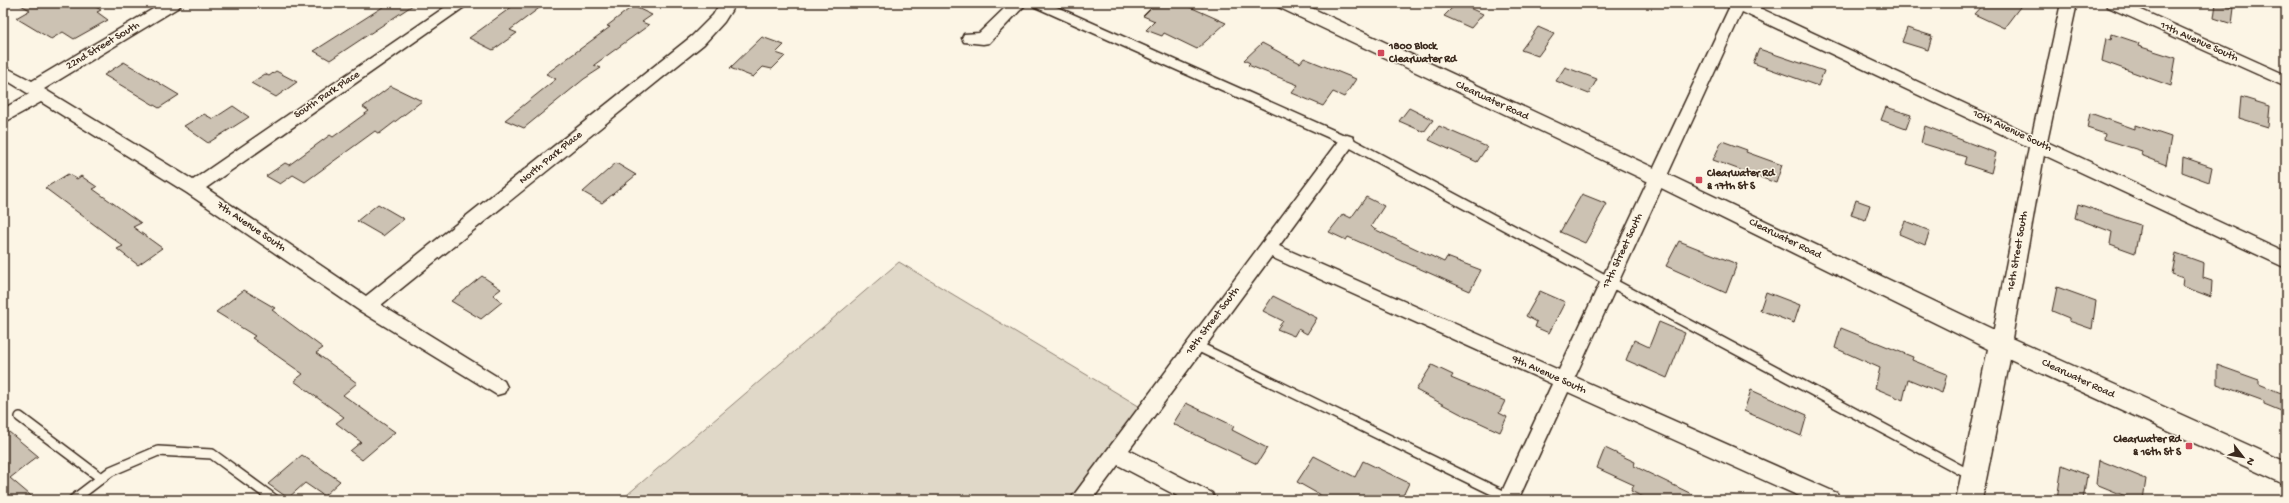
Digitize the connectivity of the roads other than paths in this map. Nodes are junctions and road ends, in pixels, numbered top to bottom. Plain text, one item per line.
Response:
1 (174, 3) edge
2 (462, 3) edge
3 (728, 3) edge
4 (1019, 3) edge
5 (1037, 3) edge
6 (1285, 3) edge
7 (1738, 3) edge
8 (2069, 3) edge
9 (2113, 3) edge
10 (970, 38) dead end
11 (3, 71) edge
12 (2286, 81) edge
13 (36, 92) junction
14 (3, 117) edge
15 (1347, 141) junction
16 (2038, 143) junction
17 (1658, 178) junction
18 (192, 188) junction
19 (1267, 248) junction
20 (2286, 261) edge
21 (1610, 281) junction
22 (367, 306) junction
23 (2002, 344) junction
24 (1195, 345) junction
25 (1563, 381) junction
26 (497, 387) dead end
27 (20, 417) dead end
28 (1115, 453) junction
29 (2286, 474) edge
30 (1974, 477) junction
31 (101, 478) junction
32 (1510, 499) edge
33 (73, 500) edge
34 (275, 500) edge
35 (1080, 500) edge
36 (1205, 500) edge
37 (1830, 500) edge
38 (1969, 500) edge

1 - 13 street, 22nd Street South
2 - 18 street, South Park Place
3 - 22 street, North Park Place
4 - 10 street
5 - 15 lane
6 - 17 street, Clearwater Road
7 - 16 street, 10th Avenue South
7 - 17 street, 17th Street South
8 - 16 street, 16th Street South
9 - 12 street, 11th Avenue South
11 - 13 street, 7th Avenue South
13 - 14 street, 22nd Street South
13 - 18 street, 7th Avenue South
15 - 19 street, 18th Street South
15 - 21 lane
16 - 20 street, 10th Avenue South
16 - 23 street, 16th Street South
17 - 21 street, 17th Street South
17 - 23 street, Clearwater Road
18 - 22 street, 7th Avenue South
19 - 24 street, 18th Street South
19 - 25 street, 9th Avenue South
21 - 25 street, 17th Street South
21 - 30 lane
22 - 26 street, 7th Avenue South
23 - 29 street, Clearwater Road
23 - 30 street, 16th Street South
24 - 28 street, 18th Street South
24 - 32 lane
25 - 32 street, 17th Street South
25 - 37 street, 9th Avenue South
27 - 31 lane
28 - 35 street, 18th Street South
28 - 36 street
30 - 38 street, 16th Street South
31 - 33 lane
31 - 34 lane

